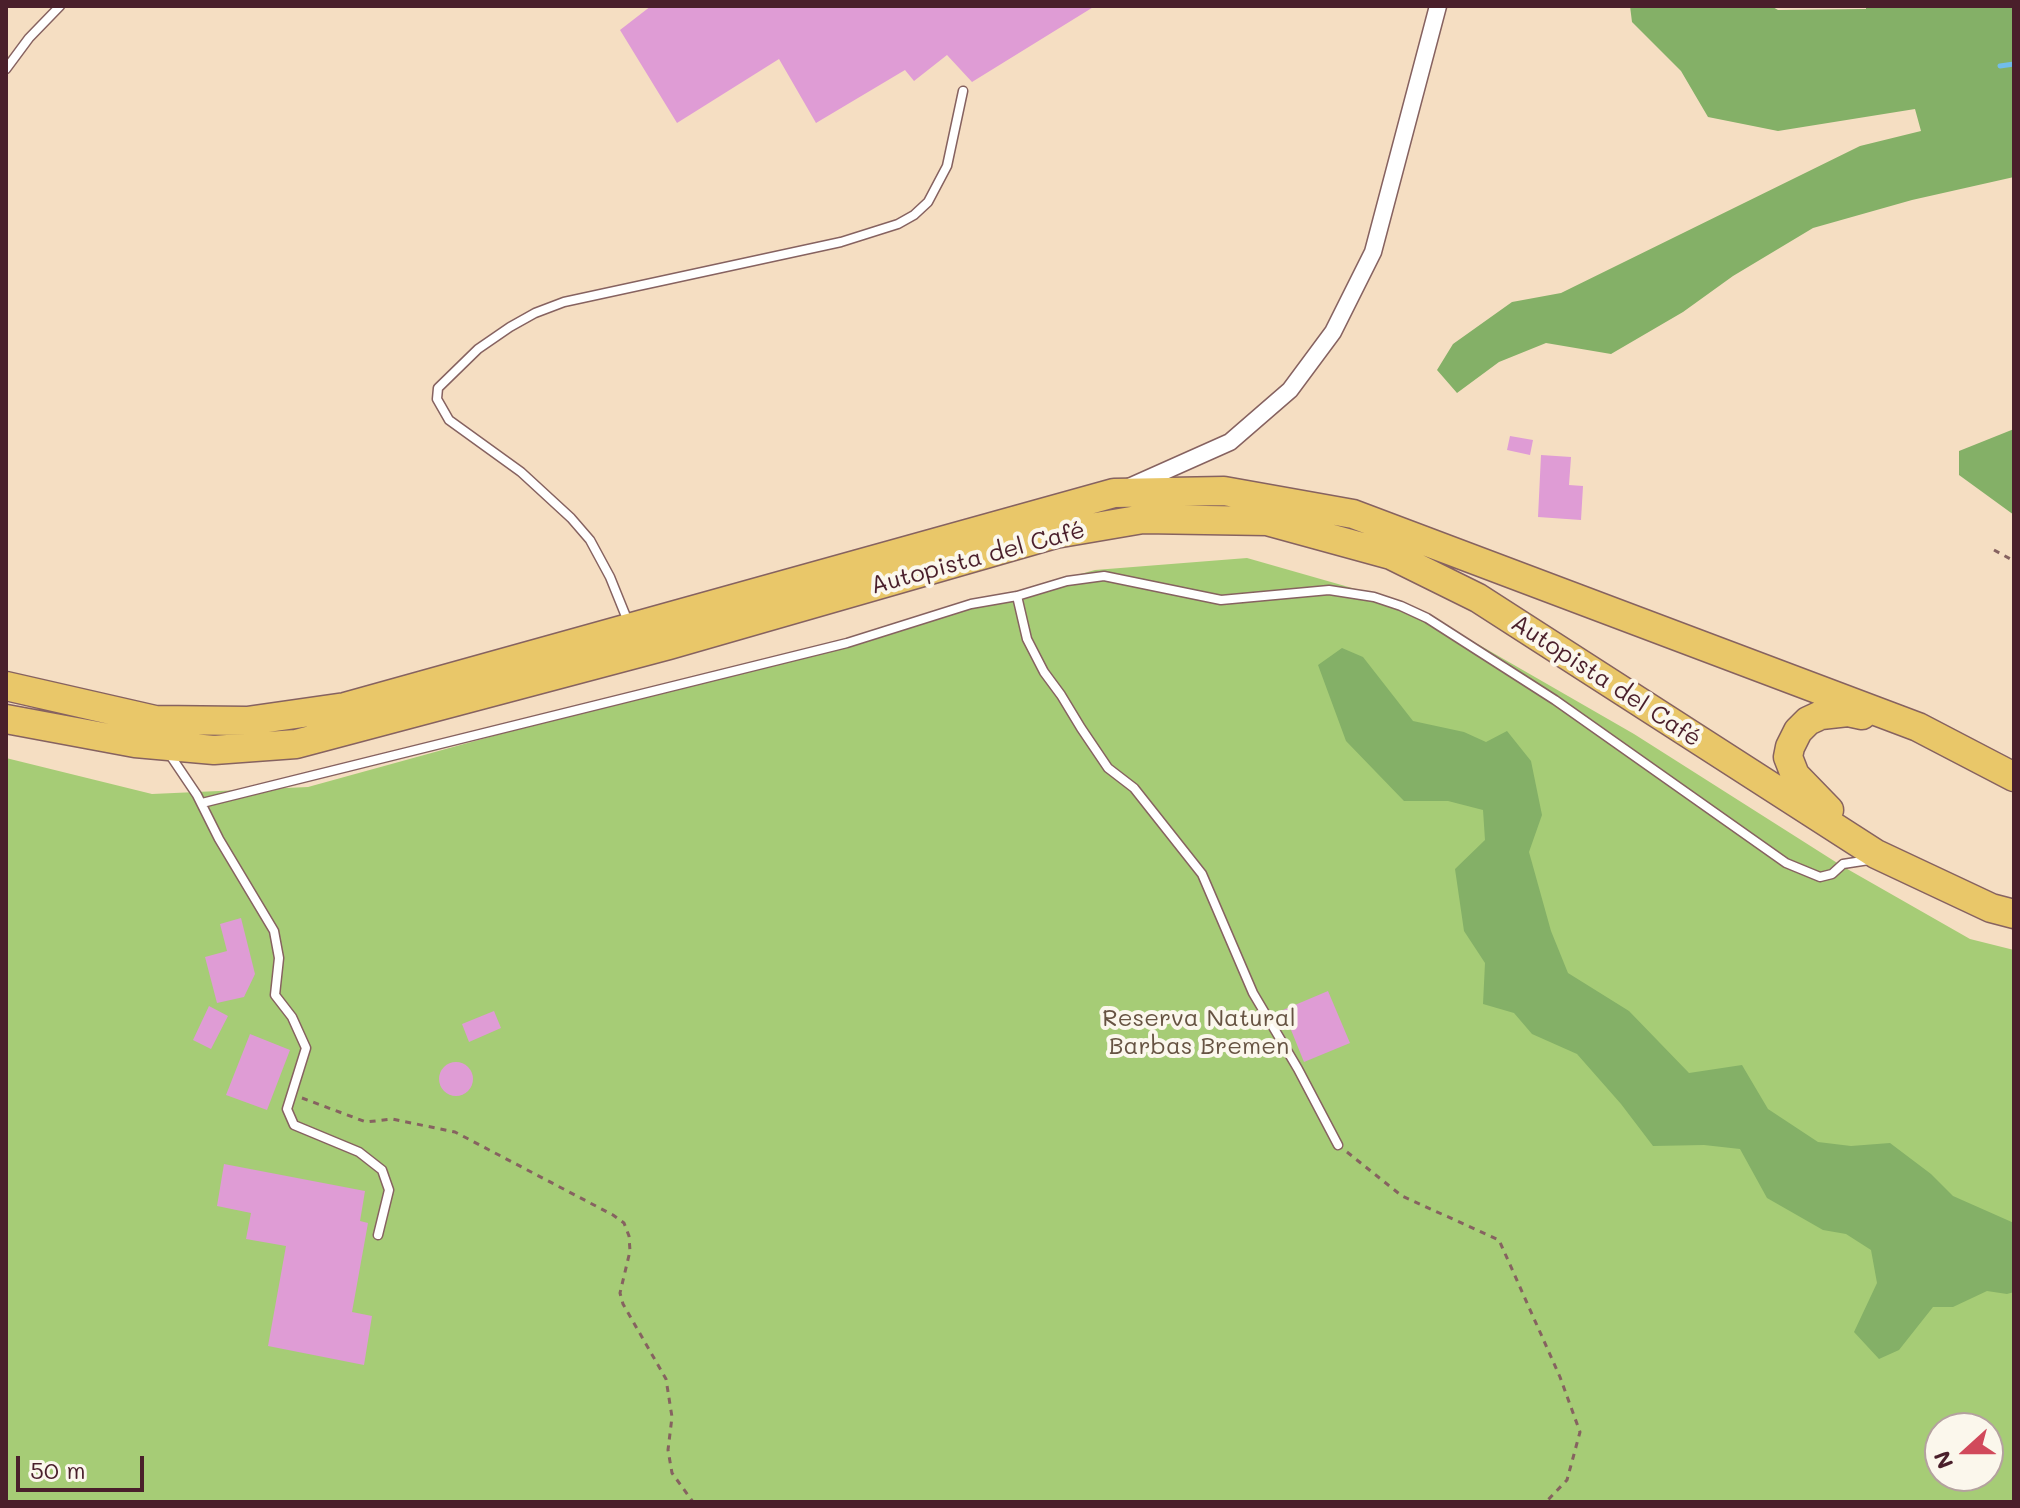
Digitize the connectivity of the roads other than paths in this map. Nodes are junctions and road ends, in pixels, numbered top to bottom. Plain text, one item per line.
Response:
1 (60, 6) edge
2 (1438, 6) edge
3 (6, 69) edge
4 (963, 91) dead end
5 (1114, 493) junction
6 (1017, 596) junction
7 (631, 628) junction
8 (6, 686) edge
9 (6, 719) edge
10 (1918, 727) junction
11 (163, 746) junction
12 (2014, 777) edge
13 (202, 803) junction
14 (1886, 859) junction
15 (2006, 911) edge
16 (1338, 1145) road end
17 (378, 1235) dead end

1 - 3 lane
2 - 5 street
4 - 7 lane
5 - 7 highway, Autopista del Café
5 - 10 highway, Autopista del Café
6 - 13 lane
6 - 14 lane
6 - 16 lane
7 - 8 highway, Autopista del Café
9 - 11 highway, Autopista del Café
10 - 12 highway, Autopista del Café
10 - 14 highway
11 - 13 lane
11 - 14 highway, Autopista del Café
13 - 17 lane
14 - 15 highway, Autopista del Café

